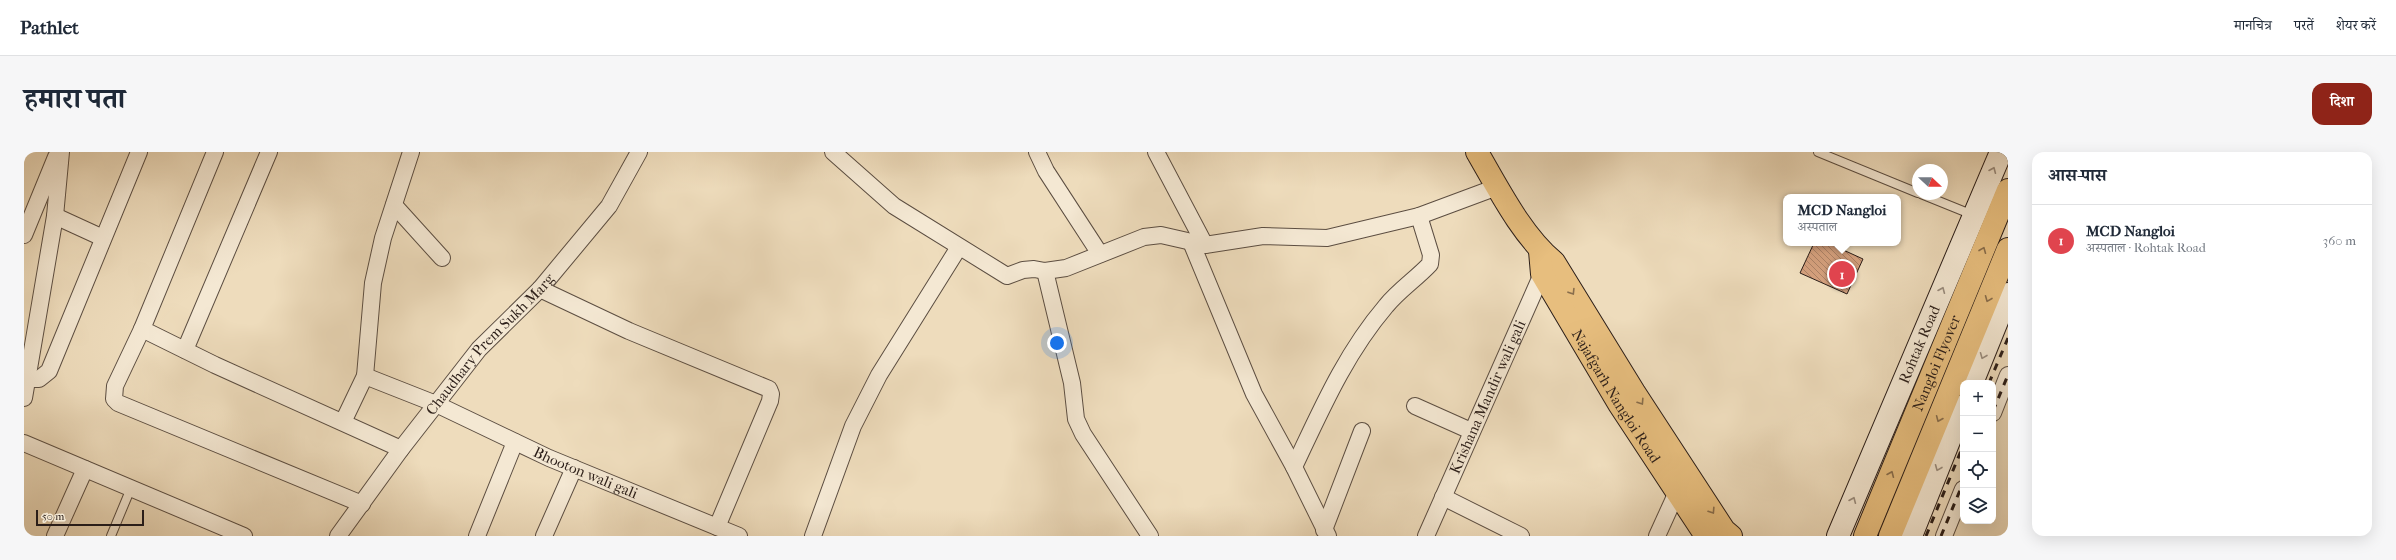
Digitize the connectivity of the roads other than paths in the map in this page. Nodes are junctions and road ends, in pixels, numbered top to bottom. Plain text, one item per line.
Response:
1 (58, 152) edge
2 (62, 152) edge
3 (139, 152) edge
4 (215, 152) edge
5 (269, 152) edge
6 (411, 152) edge
7 (639, 152) edge
8 (833, 152) edge
9 (1036, 152) edge
10 (1156, 152) edge
11 (1477, 152) edge
12 (1818, 152) edge
13 (2001, 152) edge
14 (1497, 187) junction
15 (2008, 190) edge
16 (1912, 191) edge
17 (1937, 200) edge
18 (394, 205) junction
19 (1974, 215) junction
20 (55, 216) junction
21 (1419, 216) junction
22 (24, 235) edge
23 (103, 238) junction
24 (1198, 243) junction
25 (959, 247) junction
26 (2008, 250) edge
27 (1100, 254) junction
28 (442, 258) dead end
29 (1545, 262) junction
30 (1045, 271) junction
31 (540, 289) junction
32 (2008, 294) edge
33 (142, 329) junction
34 (185, 350) junction
35 (2008, 375) edge
36 (365, 376) junction
37 (27, 379) junction
38 (1973, 380) edge
39 (24, 398) edge
40 (436, 404) junction
41 (1996, 405) edge
42 (1415, 406) dead end
43 (1960, 414) edge
44 (343, 422) junction
45 (1362, 431) dead end
46 (1471, 431) junction
47 (515, 442) junction
48 (24, 443) edge
49 (401, 449) junction
50 (1294, 467) junction
51 (574, 468) junction
52 (85, 469) junction
53 (131, 488) junction
54 (1677, 492) junction
55 (1960, 496) edge
56 (1442, 497) junction
57 (362, 504) junction
58 (717, 527) junction
59 (1505, 532) edge
60 (1326, 533) edge
61 (55, 536) edge
62 (111, 536) edge
63 (244, 536) edge
64 (338, 536) edge
65 (477, 536) edge
66 (544, 536) edge
67 (739, 536) edge
68 (813, 536) edge
69 (1150, 536) edge
70 (1426, 536) edge
71 (1521, 536) edge
72 (1657, 536) edge
73 (1706, 536) edge
74 (1731, 536) edge
75 (1838, 536) edge
76 (1865, 536) edge
77 (1890, 536) edge
78 (1911, 536) edge
79 (1944, 536) edge

1 - 22 street
2 - 20 street
3 - 23 street
4 - 33 street
5 - 34 street
6 - 18 street
7 - 31 street, Chaudhary Prem Sukh Marg
8 - 25 street
9 - 27 street
10 - 24 street
11 - 14 main road
12 - 16 lane
19 -> 13 street, Rohtak Road
14 - 21 street
14 - 29 main road
76 -> 15 main road, Nangloi Flyover
17 - 19 lane
18 - 28 street
18 - 36 street
75 -> 19 street, Rohtak Road
20 - 23 street
20 - 37 street
21 - 24 street
21 - 50 street
23 - 37 street
24 - 27 street
24 - 50 street
25 - 30 street
25 - 68 street
26 -> 77 main road, Nangloi Flyover
27 - 30 street
29 - 46 street, Krishana Mandir wali gali
29 - 54 main road, Najafgarh Nangloi Road
29 -> 74 main road
30 - 69 street
31 - 40 street, Chaudhary Prem Sukh Marg
31 - 58 street
32 -> 38 street
33 - 34 street
33 - 57 street
34 - 44 street
35 - 41 street
36 - 40 street, Bhooton wali gali
36 - 44 street
37 - 39 street
40 - 47 street, Bhooton wali gali
40 - 49 street, Chaudhary Prem Sukh Marg
42 - 46 street
43 -> 78 street
44 - 49 street
45 - 60 street
46 - 56 street, Krishana Mandir wali gali
47 - 51 street, Bhooton wali gali
47 - 65 street
48 - 52 street
49 - 57 street, Chaudhary Prem Sukh Marg
50 - 60 street
51 - 58 street, Bhooton wali gali
51 - 66 street
52 - 53 street
52 - 61 street
53 - 62 lane
53 - 63 street
54 - 72 street
54 - 73 main road, Najafgarh Nangloi Road
55 - 79 street
56 - 59 street
56 - 70 street, Krishana Mandir wali gali
57 - 64 street, Chaudhary Prem Sukh Marg
58 - 67 street, Bhooton wali gali
59 - 71 street

